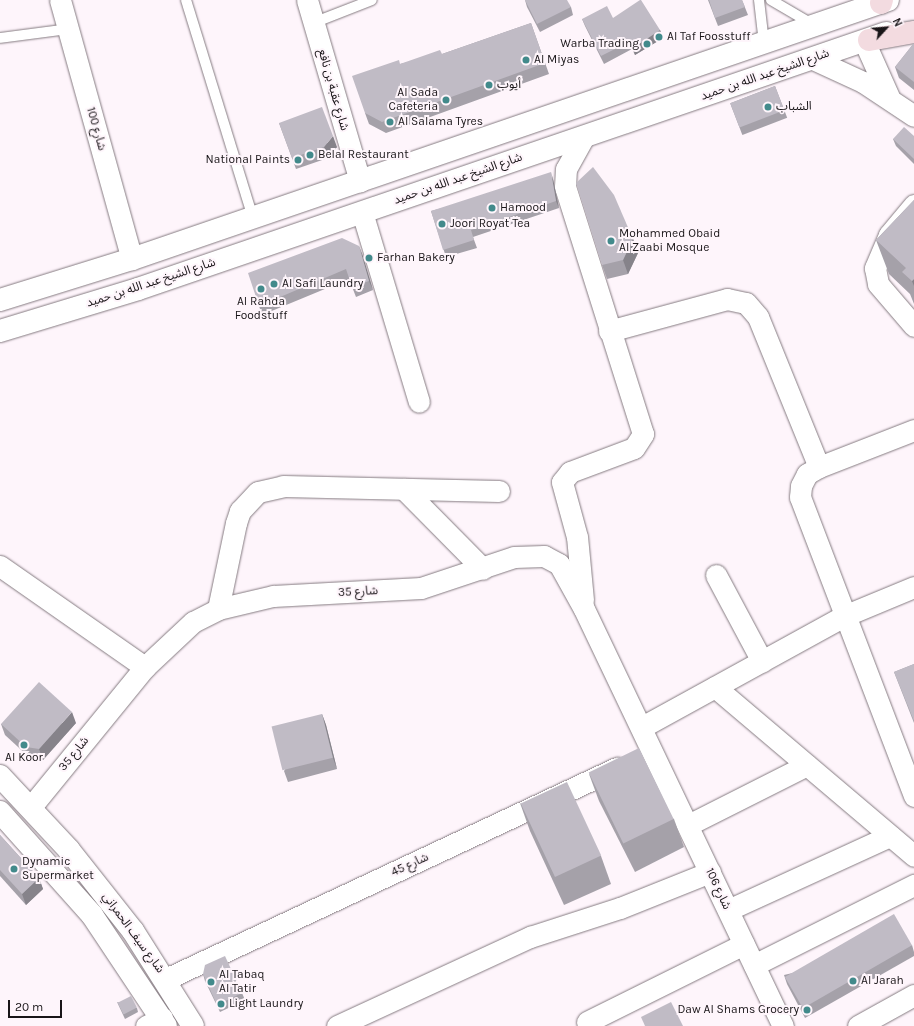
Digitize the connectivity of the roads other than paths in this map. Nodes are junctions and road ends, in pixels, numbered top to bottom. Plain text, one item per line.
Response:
1 (60, 0) edge
2 (186, 0) edge
3 (307, 0) edge
4 (372, 0) edge
5 (759, 0) edge
6 (771, 0) edge
7 (884, 1) edge
8 (314, 22) junction
9 (914, 22) edge
10 (816, 25) junction
11 (68, 29) junction
12 (914, 32) edge
13 (0, 38) edge
14 (866, 41) junction
15 (764, 43) junction
16 (813, 59) junction
17 (889, 97) junction
18 (914, 116) edge
19 (584, 136) junction
20 (360, 181) junction
21 (914, 205) edge
22 (362, 212) junction
23 (252, 218) junction
24 (132, 259) junction
25 (0, 300) edge
26 (914, 326) edge
27 (0, 331) edge
28 (609, 331) junction
29 (419, 402) dead end
30 (914, 430) edge
31 (819, 467) junction
32 (404, 489) junction
33 (499, 491) dead end
34 (0, 566) edge
35 (483, 569) junction
36 (716, 575) dead end
37 (914, 587) edge
38 (218, 608) junction
39 (584, 608) junction
40 (844, 616) junction
41 (762, 661) junction
42 (145, 667) junction
43 (715, 687) junction
44 (642, 727) junction
45 (653, 751) junction
46 (807, 765) junction
47 (0, 776) edge
48 (914, 796) edge
49 (30, 808) junction
50 (0, 812) edge
51 (688, 825) junction
52 (890, 836) junction
53 (914, 856) edge
54 (710, 872) junction
55 (914, 885) edge
56 (728, 910) junction
57 (744, 944) junction
58 (754, 965) junction
59 (166, 979) junction
60 (914, 995) edge
61 (587, 1022) dead end
62 (158, 1023) edge
63 (193, 1026) edge
64 (337, 1026) edge
65 (783, 1026) edge
66 (858, 1026) edge

1 - 11 street, شارع 100
2 - 23 lane
3 - 8 street, شارع عقبة بن نافع
4 - 8 lane
5 - 15 lane
6 - 10 lane
7 - 10 street
8 - 20 street, شارع عقبة بن نافع
9 - 14 street, شارع الشيخ عبد الله بن حميد
10 - 15 street
11 - 13 lane
11 - 24 street, شارع 100
12 - 14 main road
14 - 16 street, شارع الشيخ عبد الله بن حميد
14 - 17 street
15 - 20 street
16 - 17 street
16 - 19 street, شارع الشيخ عبد الله بن حميد
17 - 18 street
19 - 22 street, شارع الشيخ عبد الله بن حميد
19 - 28 street
20 - 23 street
21 - 26 street
22 - 27 street, شارع الشيخ عبد الله بن حميد
22 - 29 street
23 - 24 street
24 - 25 street
28 - 31 street
28 - 39 street
30 - 31 street
31 - 40 street
32 - 33 street
32 - 35 street
32 - 38 street
34 - 42 street
35 - 38 street, شارع 35
35 - 39 street, شارع 35
36 - 41 street
37 - 40 street
38 - 42 street, شارع 35
39 - 44 street, شارع 35
40 - 41 street
40 - 48 street
41 - 43 street
42 - 49 street, شارع 35
43 - 44 street
43 - 46 street
44 - 45 street, شارع 35
45 - 51 street, شارع 106
45 - 59 street, شارع 45
46 - 51 street
46 - 52 street
47 - 49 street, شارع سيف الحمراني
49 - 59 street, شارع سيف الحمراني
50 - 62 street, شارع سيف الحمراني
51 - 54 street, شارع 106
52 - 53 street
52 - 56 street
54 - 56 street, شارع 106
54 - 64 street
55 - 58 street
56 - 57 street, شارع 106
57 - 58 street, شارع 106
57 - 61 street
58 - 65 street, شارع 106
59 - 63 street, شارع سيف الحمراني
60 - 66 street

